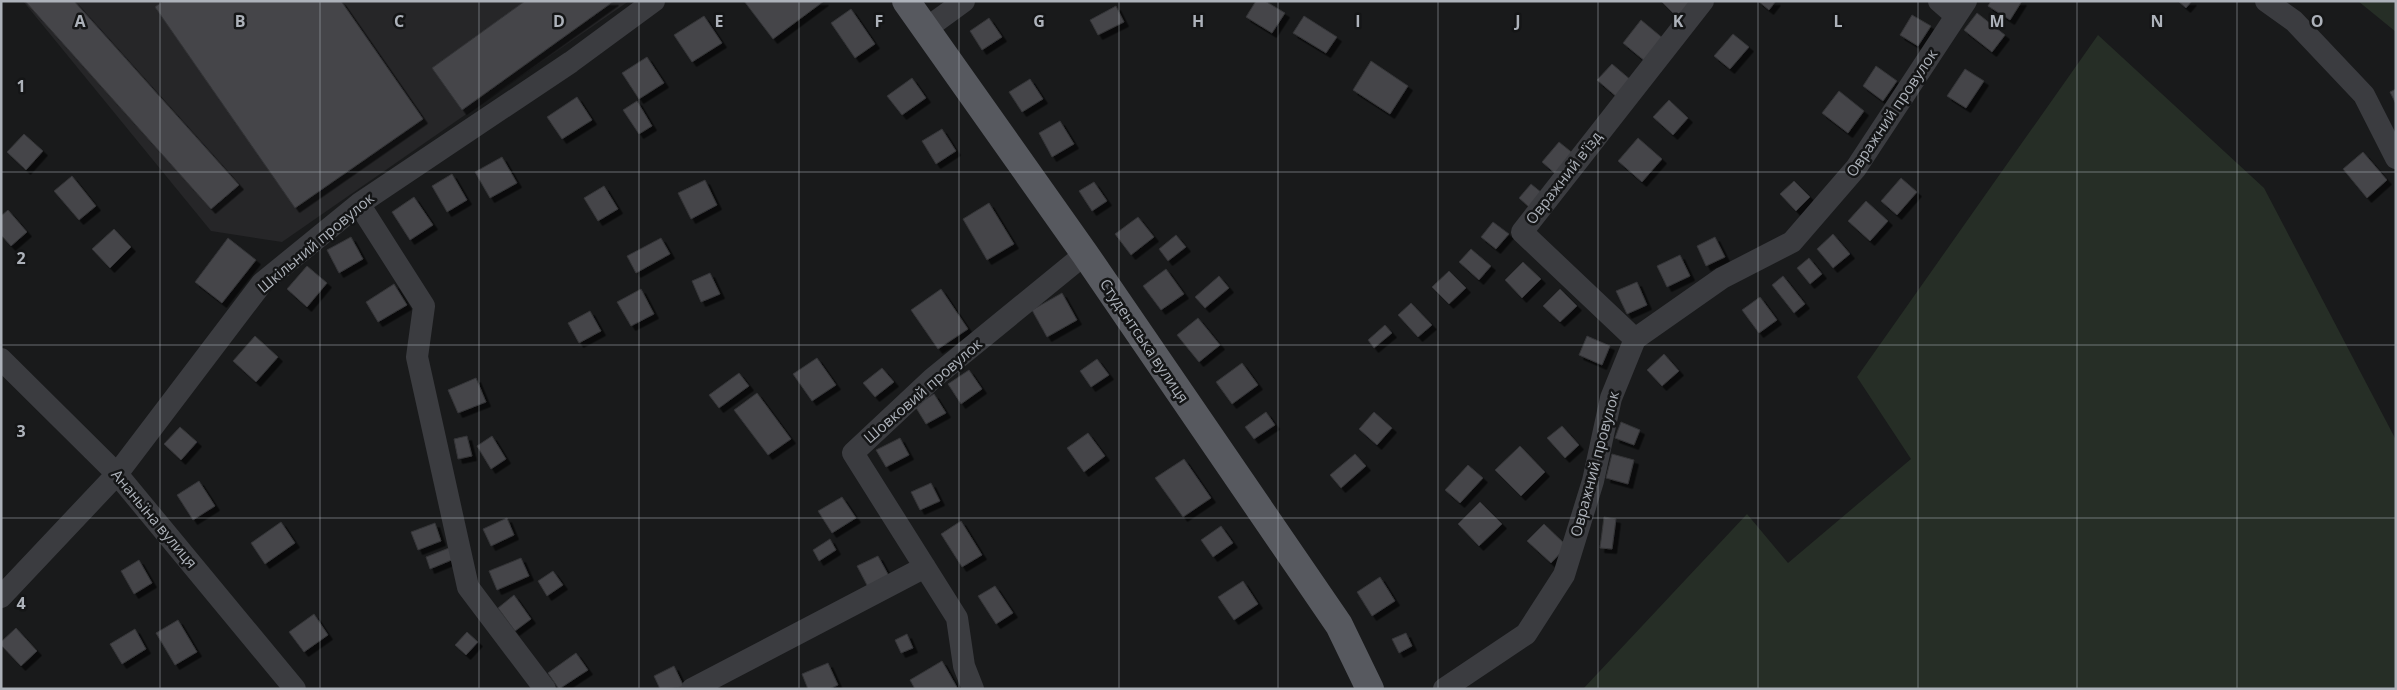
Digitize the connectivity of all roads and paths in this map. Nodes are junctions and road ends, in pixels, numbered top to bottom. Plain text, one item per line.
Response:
1 (654, 1) edge
2 (906, 1) edge
3 (964, 1) edge
4 (1703, 1) edge
5 (1939, 1) edge
6 (2266, 1) edge
7 (1961, 9) edge
8 (927, 28) junction
9 (2396, 158) edge
10 (359, 204) junction
11 (1085, 254) junction
12 (1635, 339) junction
13 (1, 359) edge
14 (116, 474) junction
15 (925, 567) junction
16 (1, 597) edge
17 (295, 689) edge
18 (545, 689) edge
19 (692, 689) edge
20 (973, 689) edge
21 (1370, 689) edge
22 (1444, 689) edge

1 - 10 street, Шкільний провулок
2 - 8 main road, Студентська вулиця
3 - 8 street
4 - 12 street, Овражний в'їзд
5 - 7 street
6 - 9 street
7 - 12 street, Овражний провулок
8 - 11 main road, Студентська вулиця
10 - 14 street, Шкільний провулок
10 - 18 street
11 - 15 street, Шовковий провулок
11 - 21 main road, Студентська вулиця
12 - 22 street, Овражний провулок
13 - 14 street, Ананьїна вулиця
14 - 16 street, Шкільний провулок
14 - 17 street, Ананьїна вулиця
15 - 19 street
15 - 20 street, Шовковий провулок

